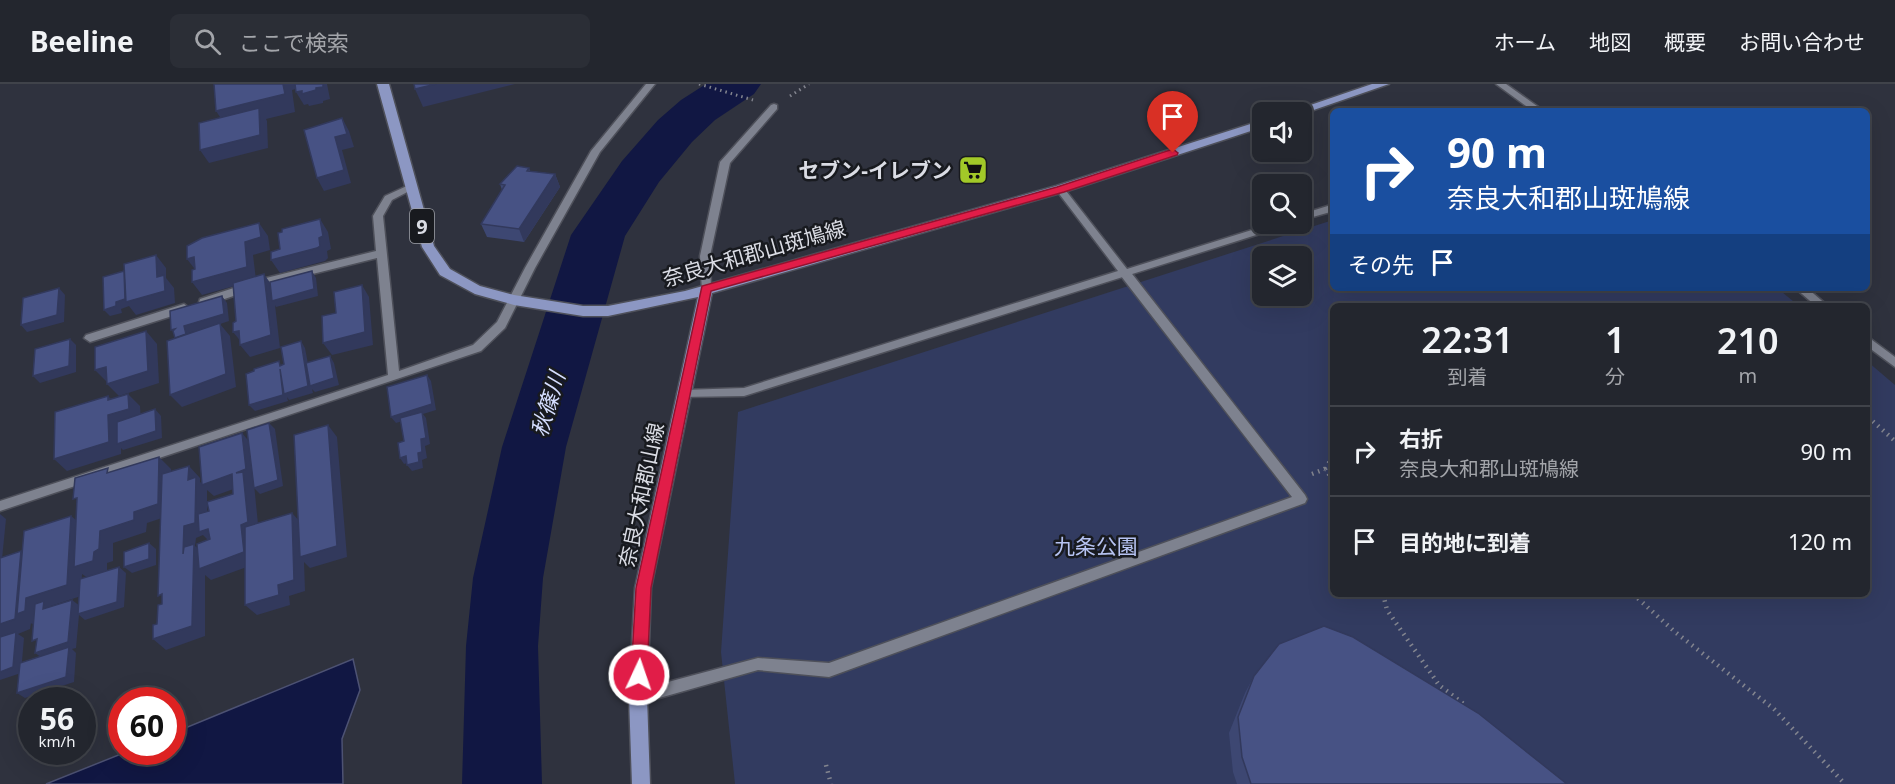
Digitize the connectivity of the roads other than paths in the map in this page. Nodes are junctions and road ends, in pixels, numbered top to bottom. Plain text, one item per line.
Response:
1 (383, 84) edge
2 (651, 84) edge
3 (1383, 84) edge
4 (1500, 84) edge
5 (774, 106) road end
6 (1312, 107) edge
7 (1535, 108) edge
8 (1252, 127) edge
9 (412, 187) junction
10 (1060, 189) junction
11 (1330, 208) edge
12 (1312, 214) edge
13 (1252, 233) edge
14 (382, 253) junction
15 (1125, 273) junction
16 (706, 289) junction
17 (1804, 291) edge
18 (514, 300) junction
19 (1819, 303) edge
20 (90, 338) dead end
21 (1870, 343) edge
22 (1895, 363) edge
23 (394, 378) junction
24 (683, 394) junction
25 (0, 506) edge
26 (638, 697) junction
27 (641, 784) edge

1 - 9 main road, 奈良大和郡山斑鳩線 / 9
2 - 18 street
3 - 6 main road
4 - 7 street
5 - 16 street
8 - 10 main road, 奈良大和郡山斑鳩線 / 9
9 - 14 street
9 - 18 main road, 奈良大和郡山斑鳩線 / 9
10 - 15 street
10 - 16 main road, 奈良大和郡山斑鳩線 / 9
11 - 12 street
13 - 15 street
14 - 20 street
14 - 23 street
15 - 24 street
15 - 26 street
16 - 18 main road, 奈良大和郡山斑鳩線 / 9
16 - 24 main road, 奈良大和郡山線
17 - 19 street
18 - 23 street
21 - 22 street
23 - 25 street
24 - 26 main road, 奈良大和郡山線
26 - 27 main road, 奈良大和郡山線

